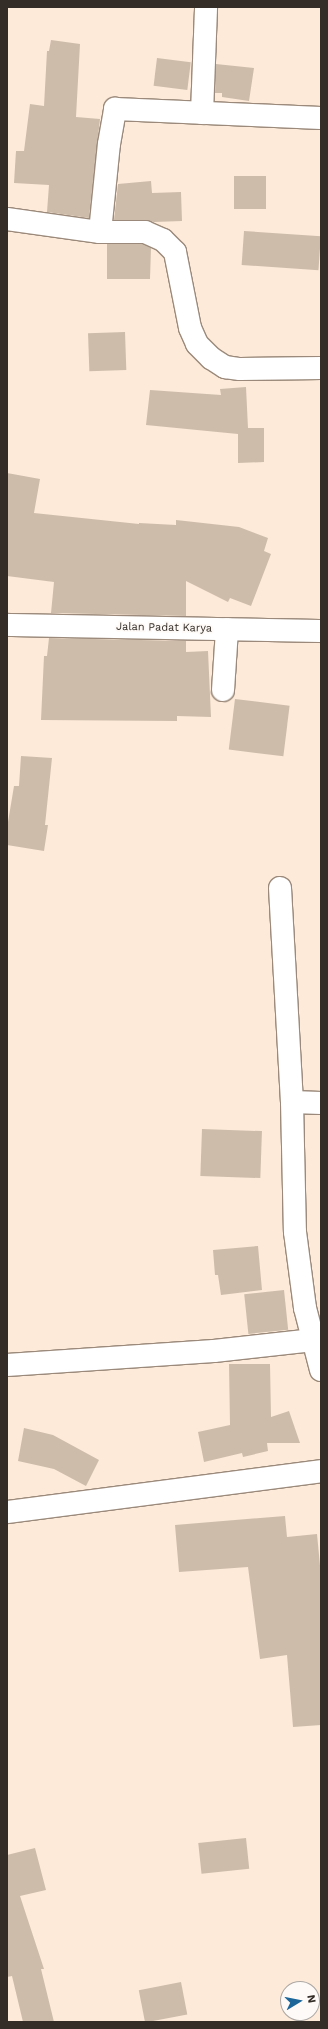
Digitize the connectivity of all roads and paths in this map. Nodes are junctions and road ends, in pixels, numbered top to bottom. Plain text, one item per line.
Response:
1 (206, 7) edge
2 (202, 113) junction
3 (321, 118) edge
4 (7, 219) edge
5 (100, 232) junction
6 (321, 367) edge
7 (7, 626) edge
8 (227, 629) junction
9 (321, 631) edge
10 (223, 690) dead end
11 (280, 888) dead end
12 (292, 1102) junction
13 (321, 1102) edge
14 (313, 1340) junction
15 (7, 1365) edge
16 (321, 1370) edge
17 (321, 1471) edge
18 (7, 1512) edge

1 - 2 street
2 - 3 street
2 - 5 street
4 - 5 street
5 - 6 street
7 - 8 street, Jalan Padat Karya
8 - 9 street, Jalan Padat Karya
8 - 10 street
11 - 12 street
12 - 13 street
12 - 14 street
14 - 15 street
14 - 16 street
17 - 18 street

